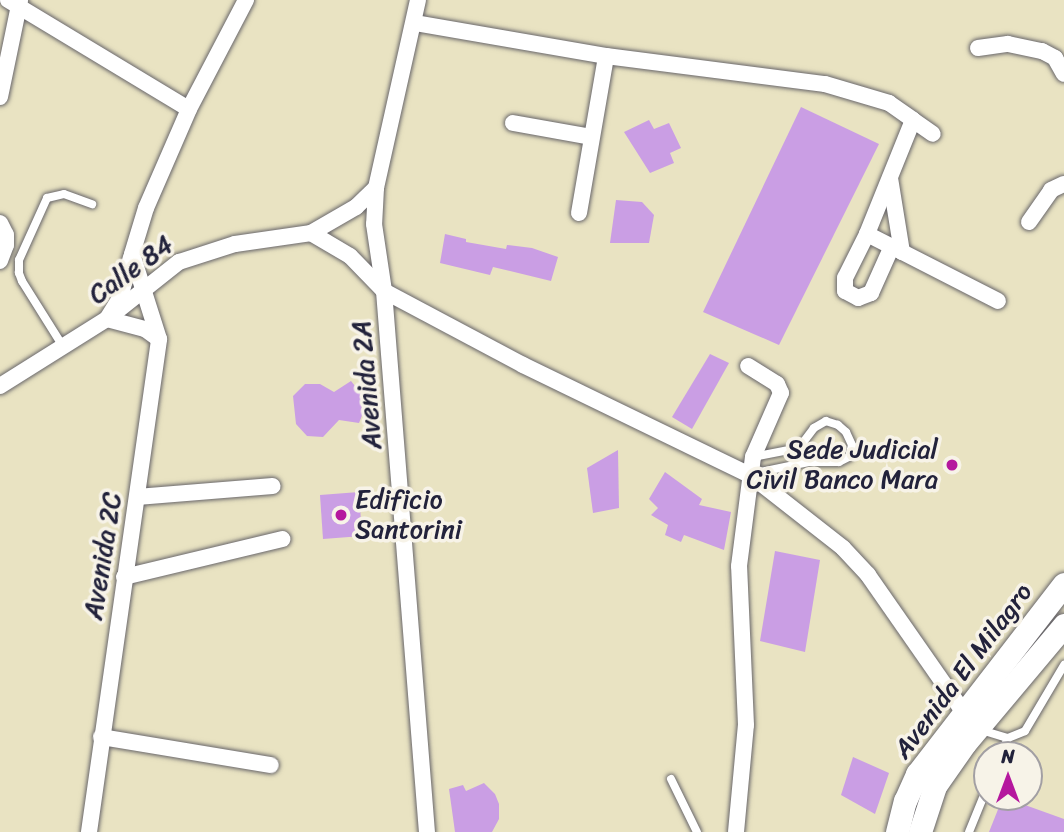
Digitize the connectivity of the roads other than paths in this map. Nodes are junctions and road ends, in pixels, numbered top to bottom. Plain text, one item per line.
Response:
1 (246, 0) edge
2 (418, 0) edge
3 (15, 3) edge
4 (415, 23) junction
5 (978, 48) dead end
6 (606, 56) junction
7 (1064, 74) edge
8 (0, 97) edge
9 (189, 109) junction
10 (913, 120) junction
11 (513, 123) dead end
12 (933, 134) dead end
13 (591, 137) junction
14 (890, 178) junction
15 (1064, 184) edge
16 (376, 188) junction
17 (92, 204) dead end
18 (579, 213) dead end
19 (0, 222) edge
20 (1028, 222) dead end
21 (311, 233) junction
22 (867, 234) junction
23 (897, 249) junction
24 (132, 254) junction
25 (0, 261) edge
26 (143, 289) junction
27 (384, 291) junction
28 (998, 301) dead end
29 (107, 319) junction
30 (159, 339) junction
31 (64, 348) junction
32 (748, 366) dead end
33 (0, 386) edge
34 (803, 446) junction
35 (753, 457) junction
36 (814, 461) junction
37 (750, 475) junction
38 (273, 486) dead end
39 (137, 497) junction
40 (282, 539) dead end
41 (124, 577) junction
42 (1064, 584) edge
43 (1064, 625) edge
44 (1064, 665) edge
45 (970, 721) junction
46 (101, 737) junction
47 (1008, 738) junction
48 (1007, 741) edge
49 (271, 765) dead end
50 (671, 779) dead end
51 (978, 811) edge
52 (89, 832) edge
53 (427, 832) edge
54 (697, 832) edge
55 (736, 832) edge
56 (897, 832) edge
57 (920, 832) edge
58 (969, 832) edge

1 - 9 street
2 - 4 street, Avenida 2A
3 - 8 street
3 - 9 street
4 - 6 street
4 - 16 street, Avenida 2A
5 - 7 street
6 - 10 street
6 - 13 street
9 - 24 street
10 - 12 street
10 - 14 street
11 - 13 street
13 - 18 street
14 - 22 street
14 - 23 street
15 - 20 street
16 - 21 street, Calle 84
16 - 27 street, Avenida 2A
17 - 31 lane
19 - 25 street
21 - 26 street, Calle 84
21 - 27 street
22 - 23 street
22 - 23 street
23 - 28 street
24 - 26 street, Avenida 2C
24 - 29 street
26 - 29 street, Calle 84
26 - 30 street, Avenida 2C
27 - 37 street
27 - 53 street, Avenida 2A
29 - 30 street
29 - 31 street, Calle 84
30 - 39 street, Avenida 2C
31 - 33 street, Calle 84
32 - 35 street
34 - 35 lane
34 - 36 lane
34 - 36 lane
35 - 37 street
36 - 37 lane
37 - 45 street
37 - 55 street
38 - 39 street
39 - 41 street, Avenida 2C
40 - 41 street
41 - 46 street, Avenida 2C
42 - 45 main road, Avenida El Milagro
43 - 45 main road, Avenida El Milagro
44 - 47 lane
45 - 47 lane
45 - 56 main road, Avenida El Milagro
45 - 57 main road, Avenida El Milagro
46 - 49 street
46 - 52 street, Avenida 2C
47 - 48 lane
50 - 54 lane
51 - 58 lane

